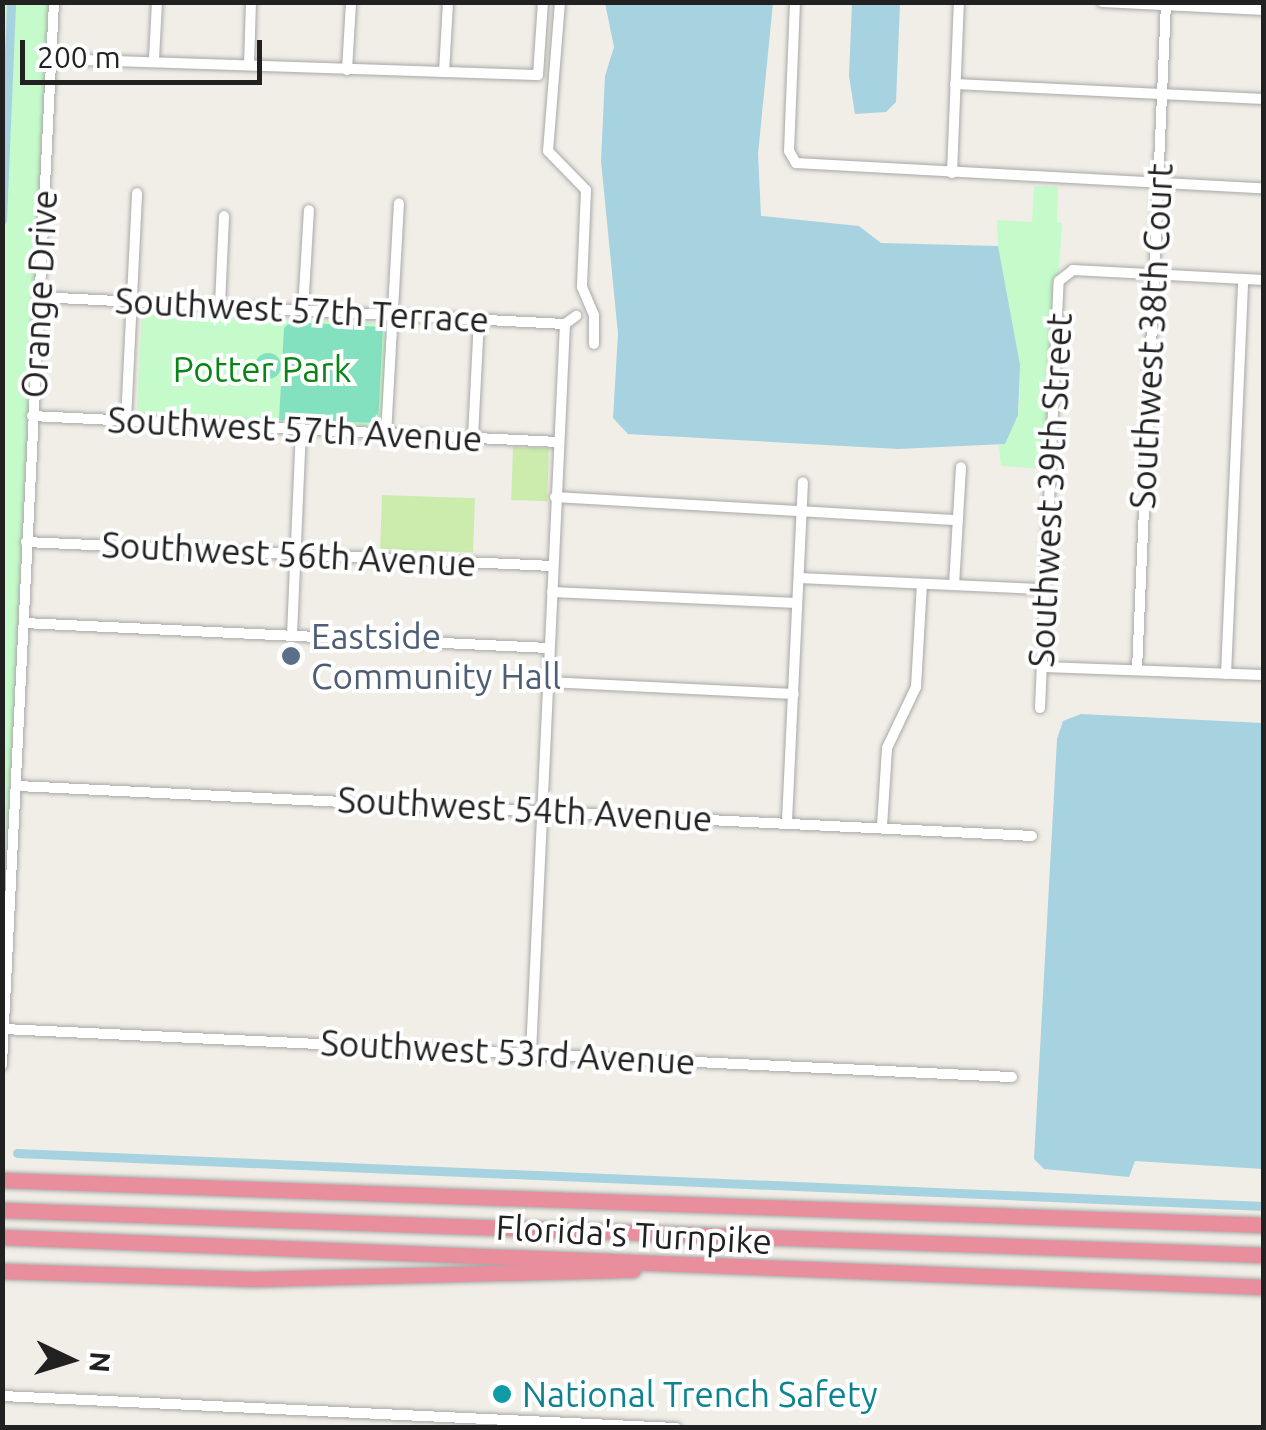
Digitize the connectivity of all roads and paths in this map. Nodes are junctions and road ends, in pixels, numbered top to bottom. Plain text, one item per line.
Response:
1 (54, 2) edge
2 (157, 2) edge
3 (250, 2) edge
4 (351, 2) edge
5 (448, 2) edge
6 (543, 2) edge
7 (560, 2) edge
8 (795, 2) edge
9 (959, 2) edge
10 (1102, 2) edge
11 (1166, 4) edge
12 (1264, 10) edge
13 (51, 59) junction
14 (154, 60) junction
15 (249, 66) junction
16 (347, 70) junction
17 (444, 72) junction
18 (955, 84) junction
19 (1162, 94) junction
20 (1264, 99) edge
21 (952, 172) junction
22 (1158, 182) junction
23 (1264, 188) edge
24 (137, 193) dead end
25 (399, 203) dead end
26 (309, 210) dead end
27 (224, 216) dead end
28 (1152, 274) junction
29 (1243, 280) junction
30 (1264, 280) edge
31 (38, 297) junction
32 (131, 302) junction
33 (220, 305) junction
34 (303, 310) junction
35 (392, 314) junction
36 (576, 316) dead end
37 (479, 319) junction
38 (565, 324) junction
39 (594, 344) dead end
40 (32, 416) junction
41 (126, 420) junction
42 (301, 430) junction
43 (386, 434) junction
44 (473, 437) junction
45 (558, 442) junction
46 (961, 468) dead end
47 (803, 482) dead end
48 (555, 496) junction
49 (802, 510) junction
50 (957, 520) junction
51 (26, 542) junction
52 (295, 554) junction
53 (552, 566) junction
54 (799, 578) junction
55 (922, 584) junction
56 (954, 585) junction
57 (1046, 589) junction
58 (552, 592) junction
59 (798, 603) junction
60 (24, 623) junction
61 (292, 635) junction
62 (549, 648) junction
63 (1042, 667) junction
64 (1136, 670) junction
65 (1226, 674) junction
66 (1264, 676) edge
67 (548, 682) junction
68 (794, 694) junction
69 (1040, 708) dead end
70 (18, 786) junction
71 (542, 809) junction
72 (787, 822) junction
73 (882, 826) junction
74 (1032, 836) dead end
75 (4, 1029) edge
76 (531, 1053) junction
77 (2, 1065) edge
78 (1012, 1077) dead end
79 (2, 1180) edge
80 (2, 1210) edge
81 (1264, 1224) edge
82 (2, 1237) edge
83 (1264, 1255) edge
84 (670, 1266) junction
85 (2, 1272) edge
86 (1264, 1287) edge
87 (2, 1396) edge
88 (676, 1428) edge

1 - 13 street, Orange Drive
2 - 14 street
3 - 15 street
4 - 16 street
5 - 17 street
6 - 17 street
7 - 39 street
8 - 21 street
9 - 18 street
10 - 11 street
11 - 12 street
11 - 19 street, Southwest 38th Court
13 - 14 street
13 - 31 street, Orange Drive
14 - 15 street
15 - 16 street
16 - 17 street
18 - 19 street
18 - 21 street
19 - 20 street
19 - 22 street, Southwest 38th Court
21 - 22 street
22 - 23 street
22 - 28 street, Southwest 38th Court
24 - 32 street
25 - 35 street
26 - 34 street
27 - 33 street
28 - 29 street
28 - 57 street, Southwest 39th Street
28 - 64 street, Southwest 38th Court
29 - 30 street
29 - 65 street
31 - 32 street, Southwest 57th Terrace
31 - 40 street, Orange Drive
32 - 33 street, Southwest 57th Terrace
32 - 41 street
33 - 34 street, Southwest 57th Terrace
34 - 35 street, Southwest 57th Terrace
35 - 37 street, Southwest 57th Terrace
35 - 43 street
36 - 38 street
37 - 38 street, Southwest 57th Terrace
37 - 44 street
38 - 45 street
40 - 41 street, Southwest 57th Avenue
40 - 51 street, Orange Drive
41 - 42 street, Southwest 57th Avenue
42 - 43 street, Southwest 57th Avenue
42 - 52 street
43 - 44 street, Southwest 57th Avenue
44 - 45 street, Southwest 57th Avenue
45 - 48 street
46 - 50 street
47 - 49 street
48 - 49 street
48 - 53 street
49 - 50 street
49 - 54 street
50 - 56 street
51 - 52 street, Southwest 56th Avenue
51 - 60 street, Orange Drive
52 - 53 street, Southwest 56th Avenue
52 - 61 street
53 - 58 street
54 - 55 street
54 - 59 street
55 - 56 street
55 - 73 street
56 - 57 street
57 - 63 street, Southwest 39th Street
58 - 59 street
58 - 62 street
59 - 68 street
60 - 61 street
60 - 70 street, Orange Drive
61 - 62 street
62 - 67 street
63 - 64 street
63 - 69 street, Southwest 39th Street
64 - 65 street
65 - 66 street
67 - 68 street
67 - 71 street
68 - 72 street
70 - 71 street, Southwest 54th Avenue
70 - 75 street, Orange Drive
71 - 72 street, Southwest 54th Avenue
71 - 76 street
72 - 73 street, Southwest 54th Avenue
73 - 74 street, Southwest 54th Avenue
75 - 76 street, Southwest 53rd Avenue
75 - 77 street, Orange Drive
76 - 78 street, Southwest 53rd Avenue
79 - 81 highway
80 - 83 highway, Florida's Turnpike
82 - 84 highway, Florida's Turnpike
84 - 85 highway
84 - 86 highway, Florida's Turnpike
87 - 88 street

